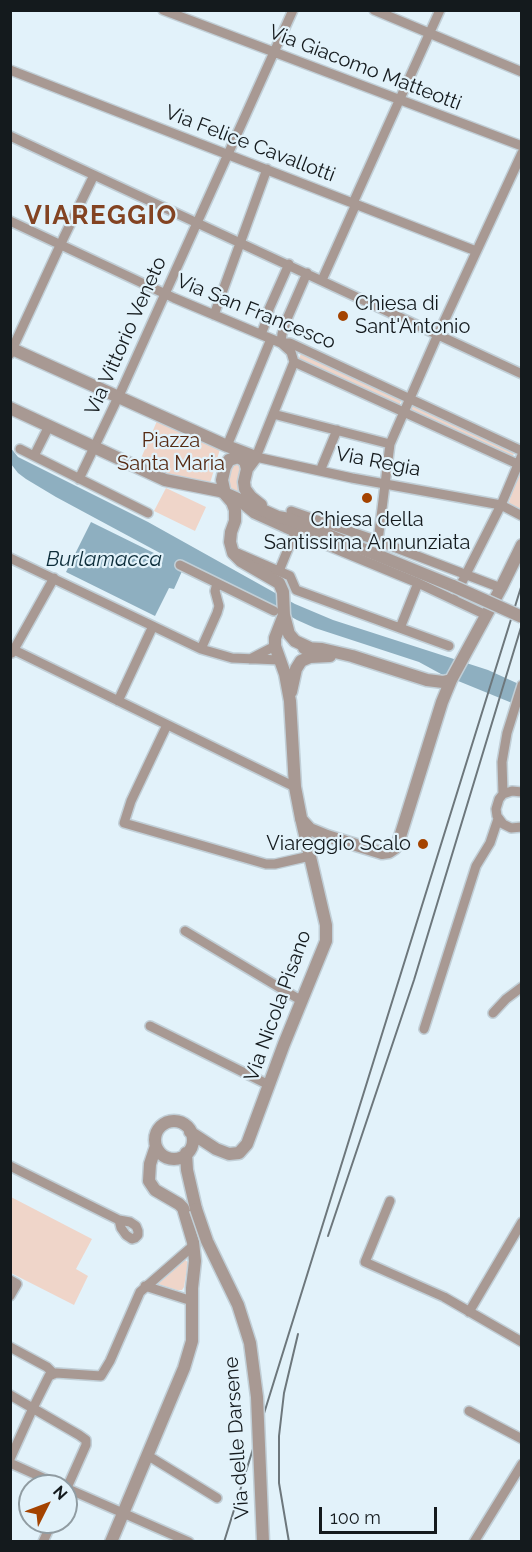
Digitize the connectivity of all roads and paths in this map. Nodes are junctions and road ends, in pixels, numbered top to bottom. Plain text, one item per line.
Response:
1 (163, 10) edge
2 (293, 10) edge
3 (374, 10) edge
4 (440, 10) edge
5 (429, 33) junction
6 (274, 53) junction
7 (10, 70) edge
8 (522, 72) edge
9 (399, 100) junction
10 (10, 136) edge
11 (522, 146) edge
12 (522, 153) edge
13 (228, 155) junction
14 (267, 169) junction
15 (94, 175) junction
16 (354, 203) junction
17 (10, 221) edge
18 (197, 222) junction
19 (241, 243) junction
20 (60, 245) junction
21 (476, 251) junction
22 (289, 264) junction
23 (308, 273) junction
24 (322, 280) junction
25 (165, 294) junction
26 (214, 315) junction
27 (268, 317) junction
28 (287, 320) junction
29 (261, 334) junction
30 (438, 334) junction
31 (270, 339) junction
32 (281, 343) junction
33 (11, 350) edge
34 (294, 362) junction
35 (522, 374) edge
36 (119, 397) junction
37 (410, 398) junction
38 (10, 408) edge
39 (403, 413) junction
40 (273, 414) junction
41 (50, 426) junction
42 (337, 430) junction
43 (390, 444) junction
44 (227, 446) junction
45 (20, 448) dead end
46 (94, 448) junction
47 (522, 453) edge
48 (34, 456) junction
49 (256, 457) junction
50 (240, 458) junction
51 (519, 465) edge
52 (247, 470) junction
53 (320, 471) junction
54 (79, 479) junction
55 (385, 484) junction
56 (225, 494) junction
57 (238, 500) junction
58 (501, 505) junction
59 (148, 513) dead end
60 (254, 514) junction
61 (286, 515) junction
62 (522, 516) edge
63 (235, 521) junction
64 (295, 532) junction
65 (378, 541) junction
66 (522, 545) edge
67 (232, 551) junction
68 (10, 558) edge
69 (180, 565) dead end
70 (279, 571) junction
71 (466, 574) junction
72 (54, 578) junction
73 (217, 583) junction
74 (418, 583) junction
75 (501, 588) junction
76 (453, 600) junction
77 (279, 613) junction
78 (486, 615) junction
79 (522, 617) edge
80 (153, 626) junction
81 (399, 628) junction
82 (275, 646) junction
83 (449, 646) dead end
84 (310, 648) junction
85 (201, 650) junction
86 (12, 651) edge
87 (352, 656) junction
88 (250, 659) junction
89 (280, 660) junction
90 (417, 678) junction
91 (451, 680) junction
92 (522, 685) edge
93 (118, 701) junction
94 (290, 701) junction
95 (442, 702) junction
96 (167, 725) junction
97 (295, 788) junction
98 (522, 792) edge
99 (503, 794) junction
100 (301, 818) junction
101 (498, 819) junction
102 (509, 827) junction
103 (521, 827) edge
104 (327, 836) junction
105 (490, 843) junction
106 (309, 854) junction
107 (185, 931) dead end
108 (522, 987) edge
109 (302, 1001) junction
110 (493, 1013) dead end
111 (150, 1026) dead end
112 (424, 1029) dead end
113 (269, 1085) junction
114 (190, 1132) junction
115 (156, 1146) junction
116 (216, 1149) junction
117 (188, 1151) junction
118 (170, 1158) junction
119 (10, 1166) edge
120 (148, 1174) junction
121 (390, 1201) dead end
122 (194, 1204) junction
123 (119, 1221) dead end
124 (522, 1222) edge
125 (194, 1245) junction
126 (14, 1282) edge
127 (145, 1286) junction
128 (10, 1296) edge
129 (192, 1300) junction
130 (469, 1312) junction
131 (522, 1342) edge
132 (10, 1347) edge
133 (54, 1374) junction
134 (10, 1395) edge
135 (33, 1408) junction
136 (469, 1411) dead end
137 (522, 1439) edge
138 (147, 1455) junction
139 (10, 1461) edge
140 (522, 1464) edge
141 (37, 1474) edge
142 (73, 1474) edge
143 (78, 1494) edge
144 (217, 1498) dead end
145 (123, 1513) junction
146 (111, 1542) edge
147 (189, 1542) edge
148 (263, 1542) edge
149 (474, 1542) edge

1 - 6 street, Via Giacomo Matteotti
2 - 6 street, Via Vittorio Veneto
3 - 5 street
4 - 5 street
5 - 8 street
5 - 9 street
6 - 9 street, Via Giacomo Matteotti
6 - 13 street, Via Vittorio Veneto
7 - 13 street, Via Felice Cavallotti
9 - 11 street, Via Giacomo Matteotti
9 - 16 street
10 - 15 street
12 - 21 street
13 - 14 street, Via Felice Cavallotti
13 - 18 street, Via Vittorio Veneto
14 - 16 street, Via Felice Cavallotti
14 - 19 street
15 - 18 street
15 - 20 street
16 - 21 street, Via Felice Cavallotti
16 - 24 street
17 - 20 street, Via San Francesco
18 - 19 street
18 - 25 street, Via Vittorio Veneto
19 - 22 street
19 - 26 street
20 - 25 street, Via San Francesco
20 - 33 street
21 - 30 street
22 - 23 street
22 - 27 street
23 - 24 street
23 - 28 street
24 - 30 street
25 - 26 street, Via San Francesco
25 - 36 street, Via Vittorio Veneto
26 - 29 street, Via San Francesco
27 - 28 street
27 - 29 street
28 - 32 street
29 - 31 street, Via San Francesco
30 - 35 street
30 - 37 street
31 - 32 street, Via San Francesco
31 - 44 street
32 - 34 street
32 - 37 street, Via San Francesco
33 - 36 street, Via Regia
34 - 39 street, Via San Francesco
34 - 40 street
36 - 44 street, Via Regia
36 - 46 street, Via Vittorio Veneto
37 - 39 street
37 - 47 street, Via San Francesco
38 - 41 street
39 - 43 street
39 - 51 street, Via San Francesco
40 - 42 street
40 - 49 street
41 - 46 street
41 - 48 street
42 - 43 street
42 - 53 street
43 - 55 street
44 - 49 street, Via Regia
44 - 50 street, Via Regia
45 - 48 street
46 - 54 street, Via Vittorio Veneto
46 - 56 street
47 - 51 street
48 - 54 street
49 - 52 street
49 - 53 street, Via Regia
50 - 52 street
50 - 56 street
51 - 58 street
52 - 61 street
53 - 55 street, Via Regia
54 - 59 street
55 - 58 street, Via Regia
55 - 65 street
56 - 57 street
56 - 63 street
57 - 60 street
57 - 61 street
58 - 62 street, Via Regia
58 - 71 street
60 - 61 street
60 - 63 street
60 - 64 street
61 - 65 street
61 - 79 street, bridge
63 - 67 street
64 - 70 street
64 - 74 street
65 - 71 street
66 - 75 street
67 - 70 street
67 - 77 street
68 - 72 street
69 - 73 street
70 - 81 street
71 - 75 street
71 - 76 street
72 - 80 street
72 - 86 street
73 - 77 street
73 - 85 street
74 - 76 street
74 - 81 street
75 - 78 street
76 - 78 street
77 - 82 street
77 - 84 street
78 - 91 street
80 - 85 street
80 - 93 street
81 - 83 street
82 - 84 street
82 - 88 street
82 - 89 street
84 - 87 street
85 - 88 street
86 - 93 street
87 - 90 street
87 - 94 street
88 - 89 street
89 - 94 street
90 - 91 street
90 - 95 street
91 - 95 street
92 - 99 street
93 - 96 street
94 - 97 street, Via Nicola Pisano
95 - 104 street
96 - 97 street
96 - 106 street
97 - 100 street, Via Nicola Pisano
98 - 99 street
99 - 101 street
100 - 104 street
100 - 106 street, Via Nicola Pisano
101 - 102 street
101 - 105 street
102 - 103 street
102 - 105 street
104 - 106 street
105 - 112 street
106 - 109 street, Via Nicola Pisano
107 - 109 street
108 - 110 street
109 - 113 street, Via Nicola Pisano
111 - 113 street
113 - 116 street, Via Nicola Pisano
114 - 115 street
114 - 116 street
114 - 117 street
115 - 118 street
115 - 120 street
116 - 117 street, Via Nicola Pisano
117 - 118 street, Via Nicola Pisano
117 - 122 street, Via delle Darsene
118 - 120 street, Via Nicola Pisano
118 - 122 street, Via delle Darsene
119 - 123 street
120 - 125 street
121 - 130 street
122 - 148 street, Via delle Darsene, bridge
124 - 130 street
125 - 127 street
125 - 129 street
126 - 128 street
127 - 129 street
127 - 133 street
129 - 138 street
130 - 131 street
132 - 133 street
133 - 135 street
134 - 135 street
135 - 139 street
135 - 142 street
136 - 137 street
138 - 144 street
138 - 145 street
139 - 141 street
140 - 149 street
143 - 145 street
145 - 146 street
145 - 147 street

